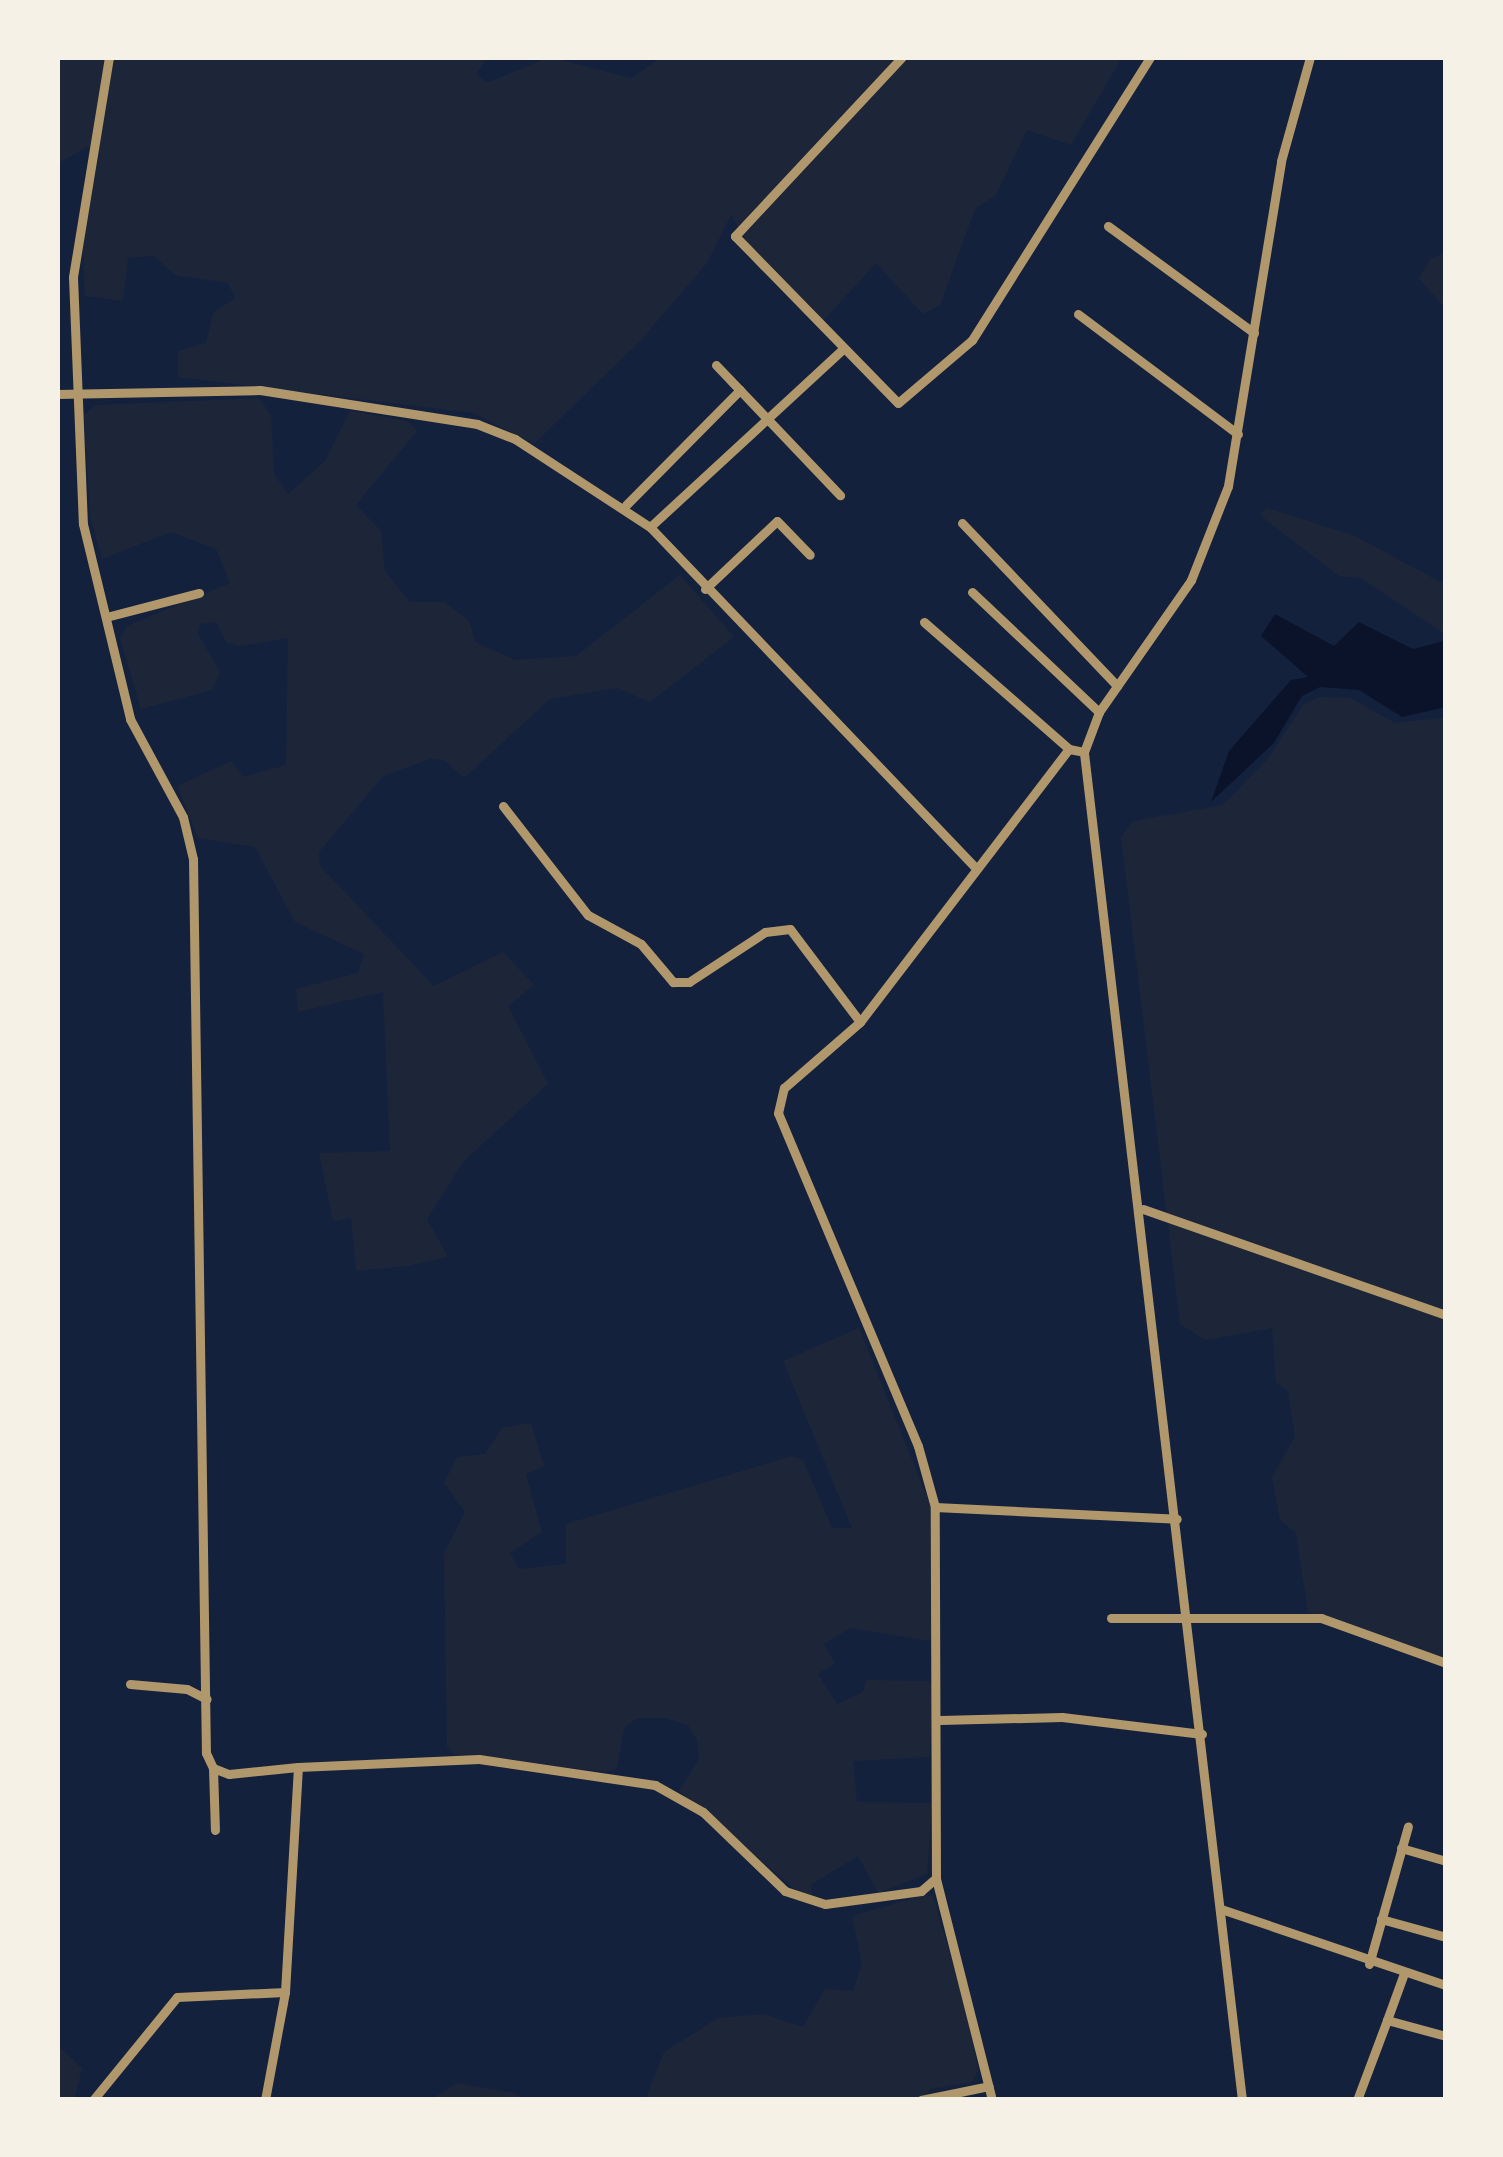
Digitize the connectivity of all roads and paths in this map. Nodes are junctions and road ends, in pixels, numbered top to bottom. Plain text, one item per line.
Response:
1 (110, 57) edge
2 (902, 57) edge
3 (1150, 57) edge
4 (1310, 57) edge
5 (1108, 226) dead end
6 (1078, 314) dead end
7 (1254, 333) junction
8 (843, 349) junction
9 (716, 365) dead end
10 (740, 389) junction
11 (57, 394) edge
12 (77, 394) junction
13 (767, 417) junction
14 (1238, 434) junction
15 (840, 495) dead end
16 (626, 505) junction
17 (962, 524) dead end
18 (650, 526) junction
19 (810, 555) dead end
20 (705, 589) junction
21 (972, 592) dead end
22 (199, 593) dead end
23 (110, 616) junction
24 (924, 622) dead end
25 (1117, 686) junction
26 (1099, 712) junction
27 (1069, 749) junction
28 (1084, 752) junction
29 (503, 806) dead end
30 (975, 867) junction
31 (860, 1022) junction
32 (1143, 1209) junction
33 (1446, 1316) edge
34 (934, 1507) junction
35 (1177, 1520) junction
36 (1111, 1618) dead end
37 (1190, 1618) junction
38 (1446, 1663) edge
39 (130, 1684) dead end
40 (207, 1699) junction
41 (940, 1720) junction
42 (1202, 1734) junction
43 (298, 1767) junction
44 (212, 1768) junction
45 (1408, 1826) dead end
46 (215, 1830) dead end
47 (1401, 1849) junction
48 (1446, 1861) edge
49 (936, 1878) junction
50 (1222, 1909) junction
51 (1382, 1919) junction
52 (1446, 1937) edge
53 (1369, 1964) junction
54 (1403, 1976) junction
55 (1446, 1985) edge
56 (285, 1992) junction
57 (1387, 2020) junction
58 (1446, 2036) edge
59 (989, 2086) junction
60 (93, 2100) edge
61 (265, 2100) edge
62 (921, 2100) edge
63 (992, 2100) edge
64 (1241, 2100) edge
65 (1357, 2100) edge

1 - 12 street
2 - 8 street
3 - 8 street
4 - 7 street
5 - 7 street
6 - 14 street
7 - 14 street
8 - 13 street
9 - 10 street
10 - 13 street
10 - 16 street
11 - 12 street
12 - 16 street
12 - 23 street
13 - 15 street
13 - 18 street
14 - 25 street
16 - 18 street
17 - 25 street
18 - 20 street
19 - 20 street
20 - 30 street
21 - 26 street
22 - 23 street
23 - 40 street
24 - 27 street
25 - 26 street
26 - 28 street
27 - 28 street
27 - 30 street
28 - 32 street
29 - 31 street
30 - 31 street
31 - 34 street
32 - 33 street
32 - 35 street
34 - 35 street
34 - 41 street
35 - 37 street
36 - 37 street
37 - 38 street
37 - 42 street
39 - 40 street
40 - 44 street
41 - 42 street
41 - 49 street
42 - 50 street
43 - 44 street
43 - 49 street
43 - 56 street
44 - 46 street
45 - 47 street
47 - 48 street
47 - 51 street
49 - 59 street
50 - 53 street
50 - 64 street
51 - 52 street
51 - 53 street
53 - 54 street
54 - 55 street
54 - 57 street
56 - 60 street
56 - 61 street
57 - 58 street
57 - 65 street
59 - 62 street
59 - 63 street

